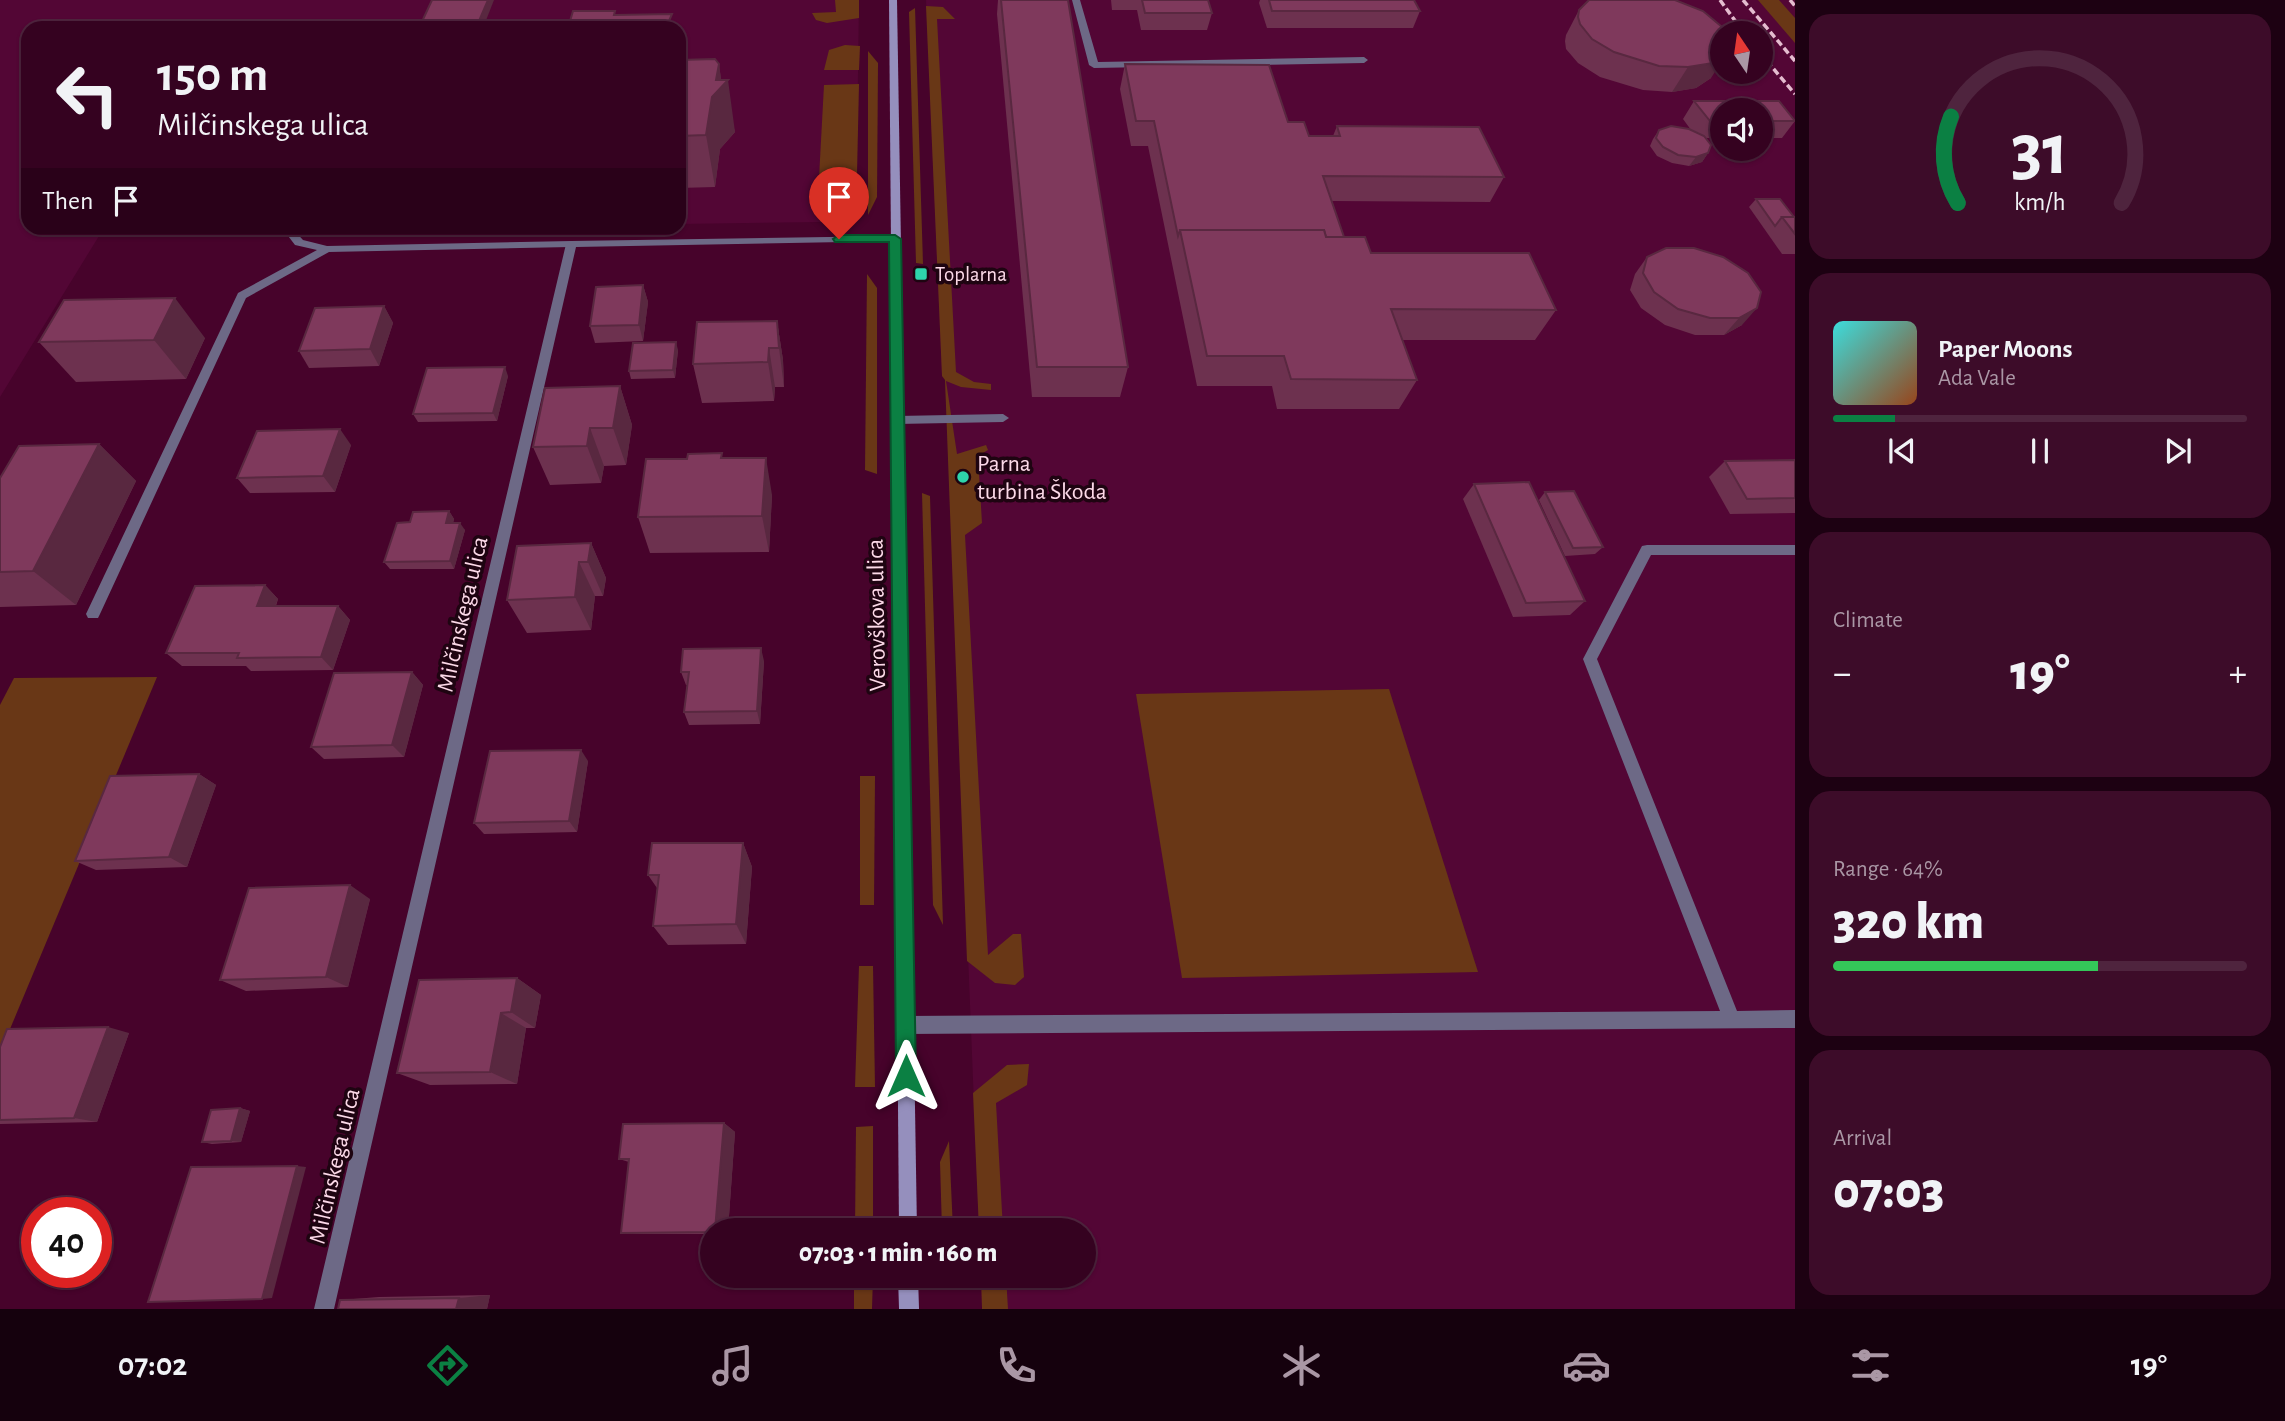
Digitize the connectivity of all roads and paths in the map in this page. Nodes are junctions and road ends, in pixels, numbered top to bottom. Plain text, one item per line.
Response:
1 (893, 0) edge
2 (1076, 0) edge
3 (1364, 61) dead end
4 (293, 235) edge
5 (895, 239) junction
6 (571, 244) junction
7 (327, 249) junction
8 (1003, 418) dead end
9 (897, 420) junction
10 (1795, 550) edge
11 (93, 614) dead end
12 (1795, 1019) edge
13 (1732, 1020) junction
14 (905, 1025) junction
15 (908, 1218) edge
16 (908, 1288) edge
17 (324, 1309) edge
18 (909, 1309) edge

1 - 5 street, Verovškova ulica
2 - 3 street
4 - 7 street
5 - 6 street
5 - 9 street, Verovškova ulica
6 - 7 street
6 - 17 street, Milčinskega ulica
7 - 11 street
8 - 9 street
9 - 14 street, Verovškova ulica
10 - 13 street
12 - 13 street
13 - 14 street
14 - 15 street, Verovškova ulica
16 - 18 street

